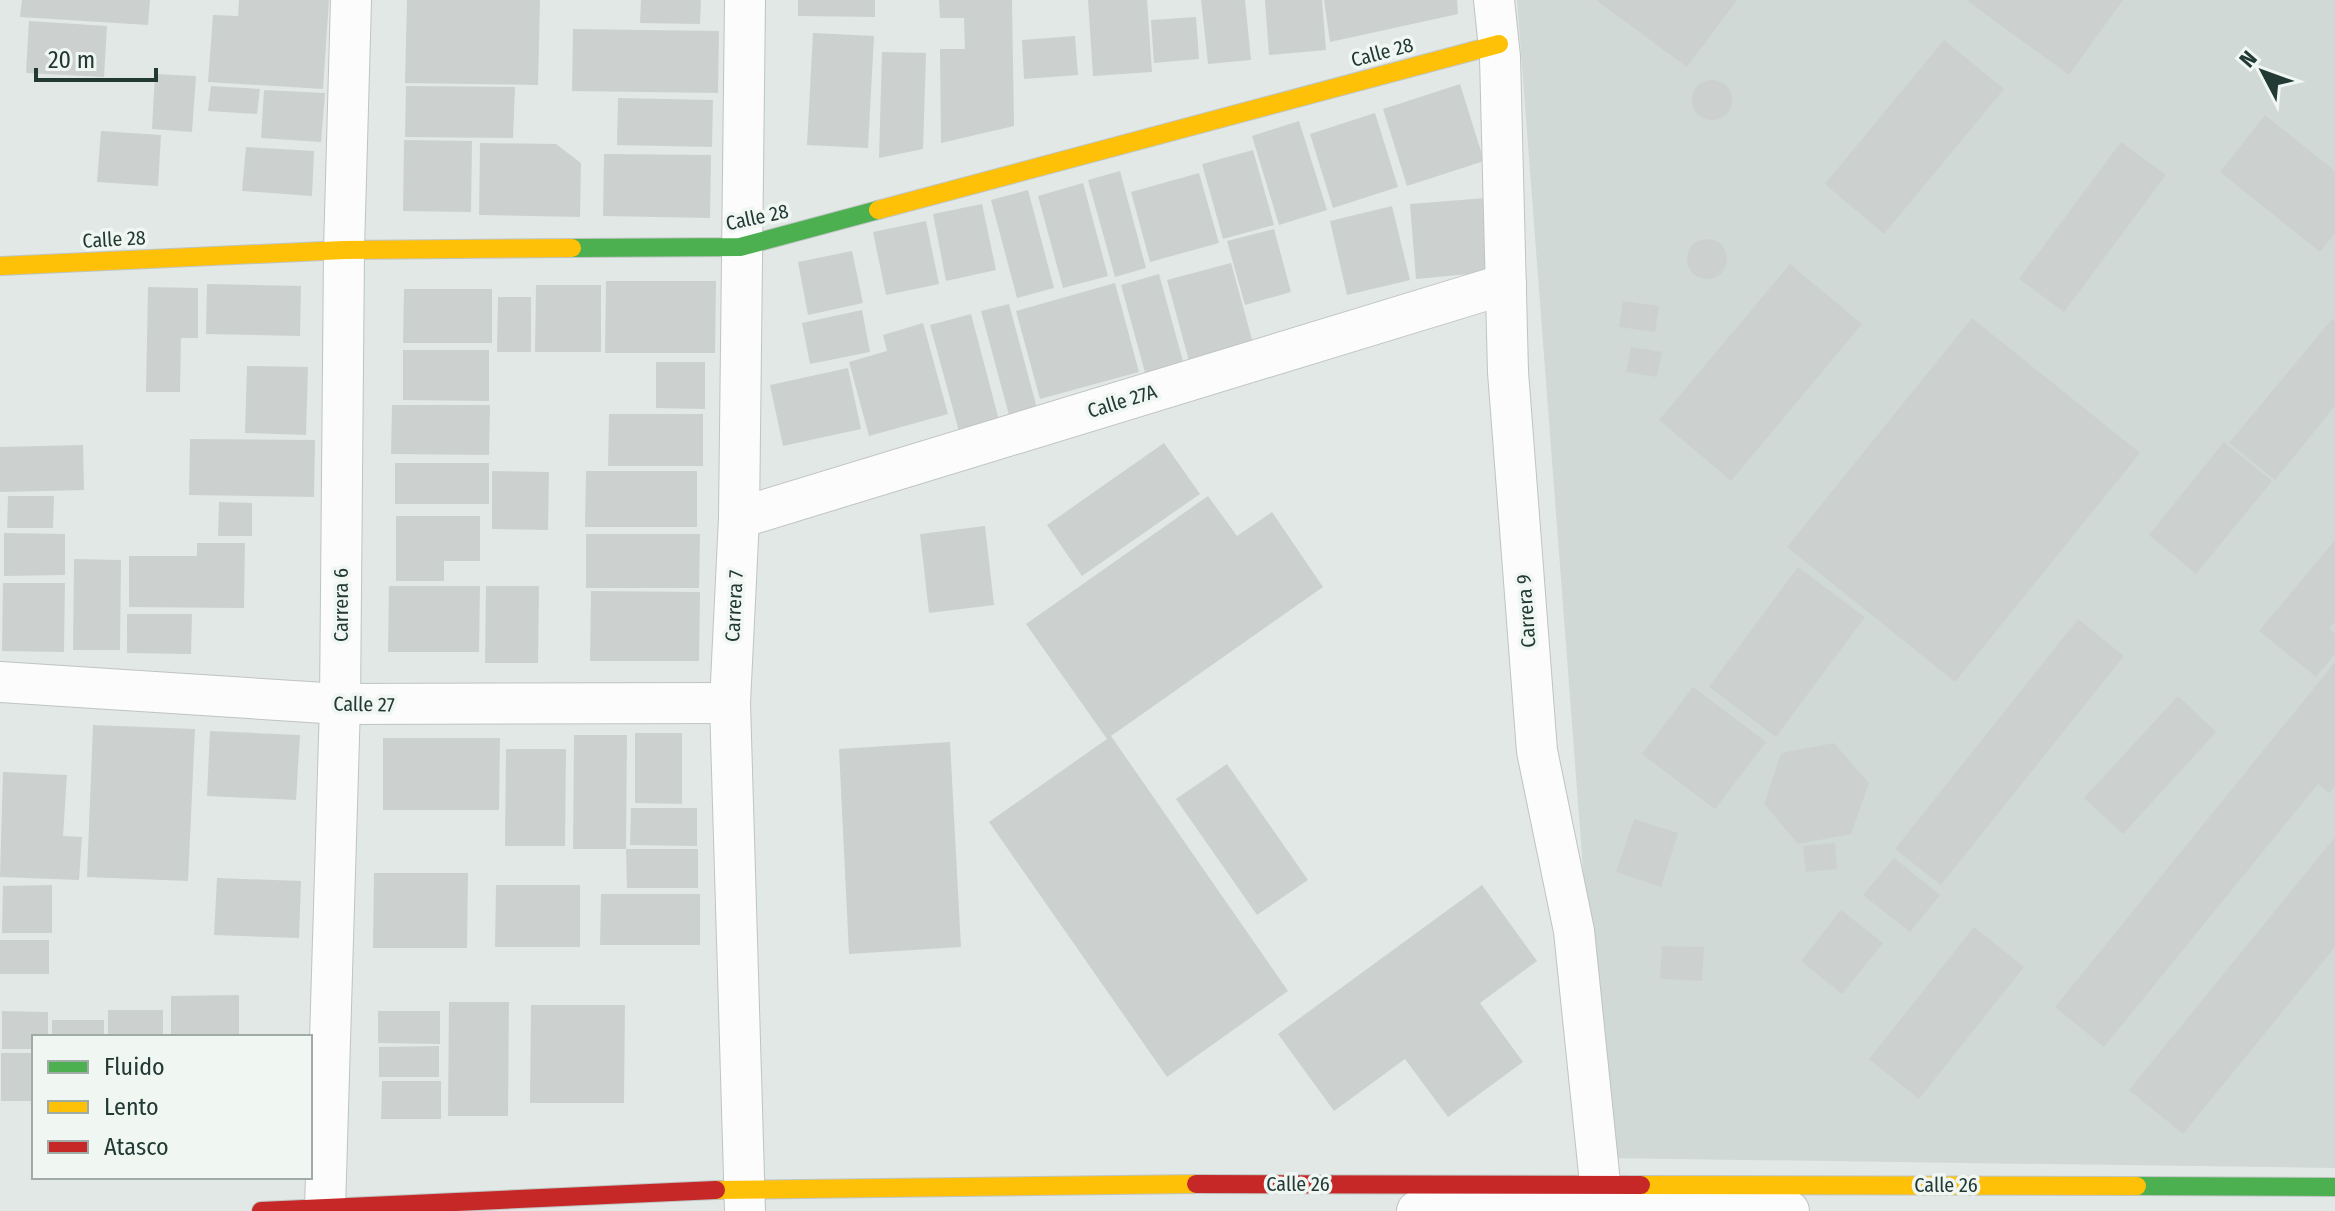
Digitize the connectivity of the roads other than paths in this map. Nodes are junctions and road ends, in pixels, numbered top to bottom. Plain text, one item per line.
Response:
1 (351, 0) edge
2 (745, 0) edge
3 (1494, 0) edge
4 (1499, 44) junction
5 (740, 247) junction
6 (344, 250) junction
7 (0, 266) edge
8 (1506, 284) junction
9 (739, 518) junction
10 (0, 682) edge
11 (730, 703) junction
12 (340, 704) junction
13 (2335, 1187) edge
14 (1194, 1198) edge
15 (744, 1200) edge
16 (1612, 1201) edge
17 (325, 1209) edge
18 (261, 1211) edge
19 (1417, 1211) edge
20 (1789, 1211) edge

1 - 6 street, Carrera 6
2 - 5 street, Carrera 7
3 - 4 street, Carrera 9
4 - 5 street, Calle 28
4 - 8 street, Carrera 9
5 - 6 street, Calle 28
5 - 9 street, Carrera 7
6 - 7 street, Calle 28
6 - 12 street, Carrera 6
8 - 9 street, Calle 27A
8 - 16 street, Carrera 9
9 - 11 street, Carrera 7
10 - 12 street, Calle 27
11 - 12 street, Calle 27
11 - 15 street, Carrera 7
12 - 17 street, Carrera 6
13 - 16 street, Calle 26
14 - 15 street, Calle 26
14 - 16 street, Calle 26
15 - 17 street, Calle 26
16 - 19 street, Calle 26
16 - 20 street, Calle 26
17 - 18 street, Calle 26

